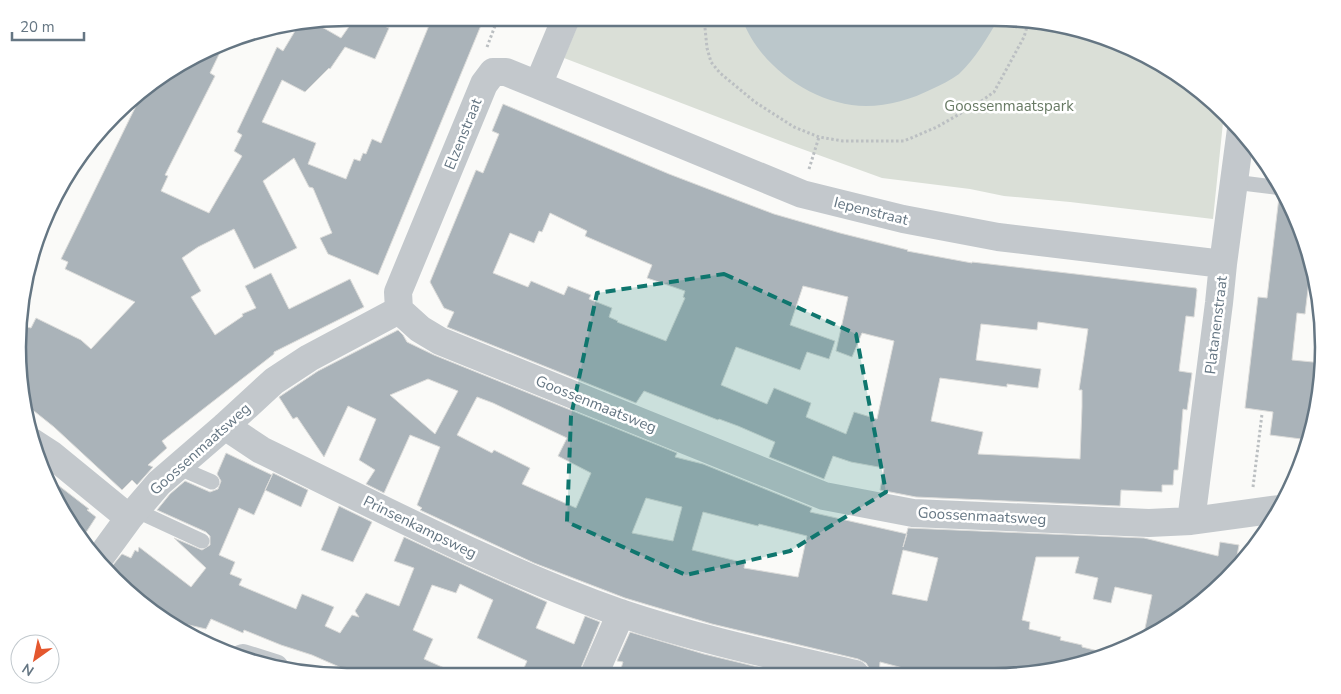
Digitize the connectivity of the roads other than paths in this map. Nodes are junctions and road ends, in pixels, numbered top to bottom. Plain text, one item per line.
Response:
1 (563, 26) edge
2 (538, 85) junction
3 (1239, 141) edge
4 (1234, 182) junction
5 (1272, 187) edge
6 (1222, 264) junction
7 (399, 310) junction
8 (225, 426) junction
9 (43, 449) edge
10 (177, 467) junction
11 (212, 482) dead end
12 (1270, 510) edge
13 (132, 514) junction
14 (1191, 521) junction
15 (202, 541) dead end
16 (103, 554) edge
17 (621, 613) junction
18 (597, 668) edge
19 (829, 668) edge

1 - 2 street
2 - 6 street, Iepenstraat
2 - 7 street, Elzenstraat
3 - 4 street, Platanenstraat
4 - 5 lane
4 - 6 street, Platanenstraat
6 - 14 street, Platanenstraat
7 - 8 street, Goossenmaatsweg
7 - 14 street, Goossenmaatsweg
8 - 10 street, Goossenmaatsweg
8 - 17 street, Prinsenkampsweg
9 - 13 street
10 - 11 lane
10 - 13 street, Goossenmaatsweg
12 - 14 street, Goossenmaatsweg
13 - 15 lane
13 - 16 street, Goossenmaatsweg
17 - 18 street
17 - 19 street, Prinsenkampsweg

